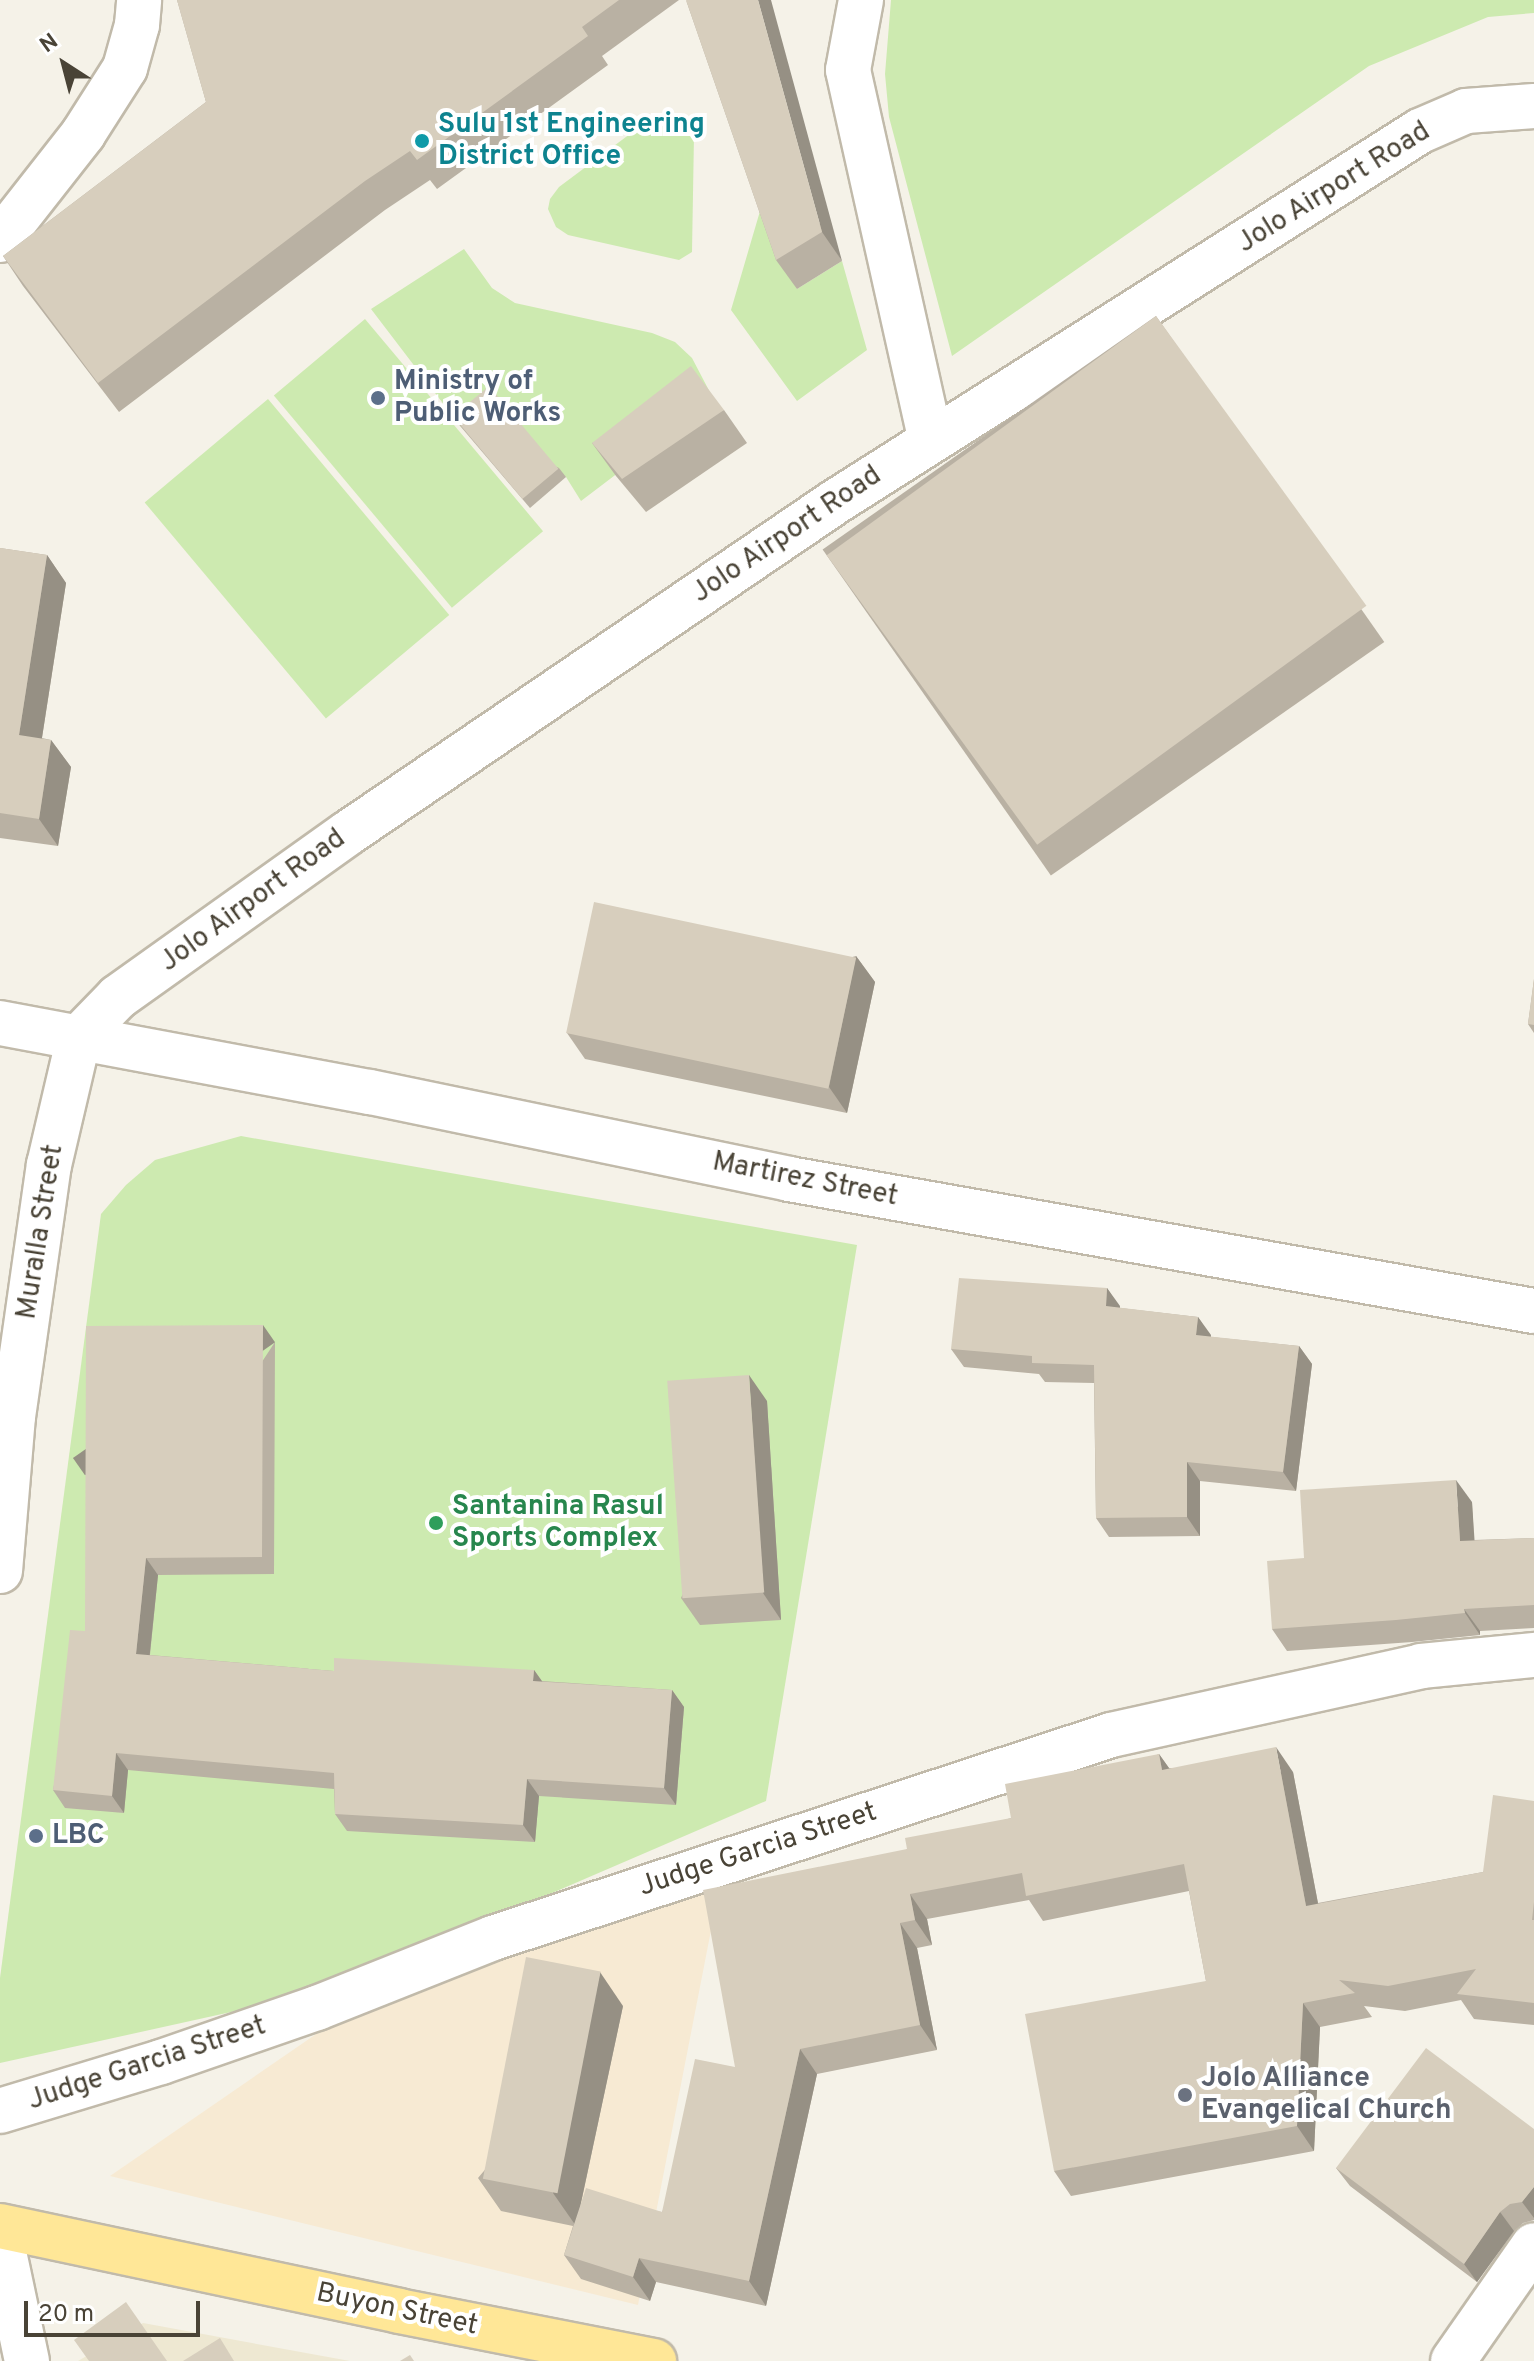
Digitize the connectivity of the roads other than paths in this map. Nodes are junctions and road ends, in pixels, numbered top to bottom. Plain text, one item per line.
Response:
1 (139, 0) edge
2 (839, 0) edge
3 (861, 0) edge
4 (848, 70) junction
5 (1534, 106) edge
6 (0, 240) edge
7 (931, 441) junction
8 (0, 1023) edge
9 (79, 1037) junction
10 (1534, 1311) edge
11 (0, 1571) edge
12 (1534, 1655) edge
13 (0, 2111) edge
14 (0, 2226) edge
15 (0, 2233) edge
16 (1534, 2245) edge
17 (27, 2361) edge
18 (654, 2361) edge
19 (1453, 2361) edge

1 - 6 street
2 - 4 street
3 - 4 street
4 - 7 street
5 - 7 street, Jolo Airport Road
7 - 9 street, Jolo Airport Road
8 - 9 street, Martirez Street
9 - 10 street, Martirez Street
9 - 11 street, Muralla Street
12 - 13 street, Judge Garcia Street
14 - 18 main road, Buyon Street
15 - 17 street
16 - 19 street

